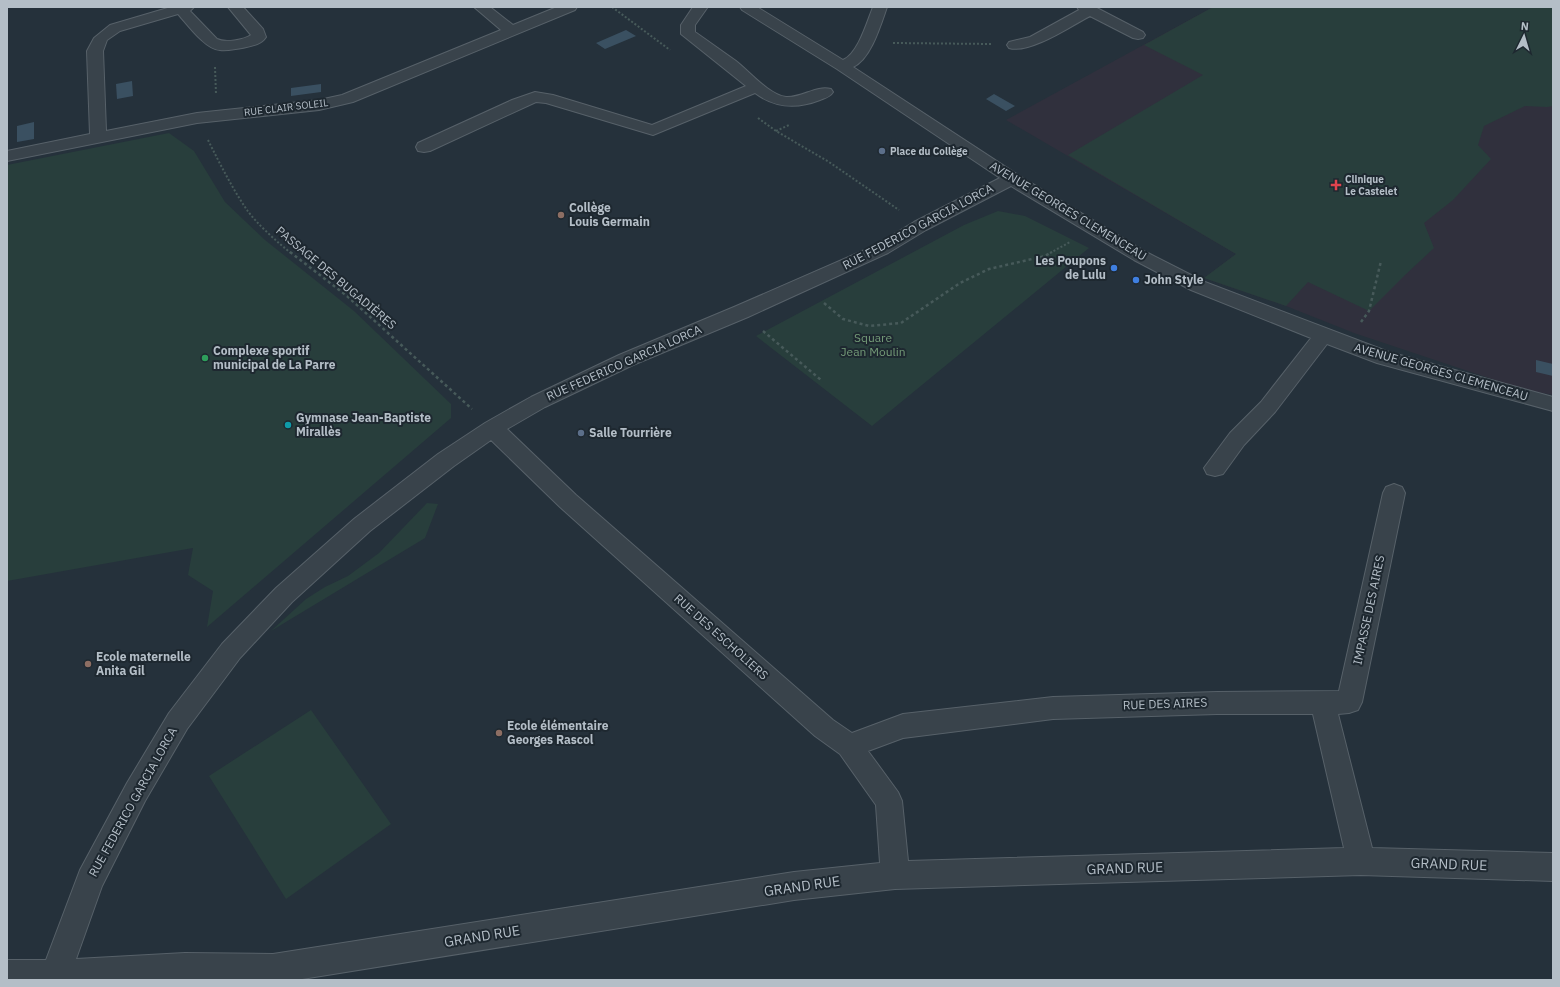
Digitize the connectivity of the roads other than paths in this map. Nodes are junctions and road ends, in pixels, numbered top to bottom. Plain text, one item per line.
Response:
1 (235, 7) edge
2 (481, 7) edge
3 (570, 7) edge
4 (747, 7) edge
5 (880, 7) edge
6 (184, 8) edge
7 (700, 8) dead end
8 (1087, 9) edge
9 (511, 31) junction
10 (1138, 35) dead end
11 (1014, 46) road end
12 (842, 66) junction
13 (756, 87) junction
14 (825, 92) dead end
15 (98, 137) junction
16 (424, 147) dead end
17 (7, 156) edge
18 (1012, 178) junction
19 (1322, 336) junction
20 (1553, 404) edge
21 (492, 428) junction
22 (1216, 468) dead end
23 (1394, 493) dead end
24 (1323, 703) junction
25 (849, 746) junction
26 (1361, 861) junction
27 (1553, 867) edge
28 (895, 875) junction
29 (7, 975) edge
30 (55, 978) edge

1 - 6 street
2 - 9 street
3 - 9 street, RUE CLAIR SOLEIL
4 - 12 street, AVENUE GEORGES CLEMENCEAU
5 - 12 street
6 - 15 street
7 - 13 street
8 - 10 street
8 - 11 street
9 - 15 street, RUE CLAIR SOLEIL
12 - 18 street, AVENUE GEORGES CLEMENCEAU
13 - 14 street
13 - 16 street
15 - 17 street, RUE CLAIR SOLEIL
18 - 19 street, AVENUE GEORGES CLEMENCEAU
18 - 21 street, RUE FEDERICO GARCIA LORCA
19 - 20 street, AVENUE GEORGES CLEMENCEAU
19 - 22 street
21 - 25 street, RUE DES ESCHOLIERS
21 - 30 street, RUE FEDERICO GARCIA LORCA
23 - 24 street, IMPASSE DES AIRES
24 - 25 street, RUE DES AIRES
24 - 26 street
25 - 28 street, RUE DES ESCHOLIERS
26 - 27 street, GRAND RUE
26 - 28 street, GRAND RUE
28 - 30 street, GRAND RUE
29 - 30 street, GRAND RUE

